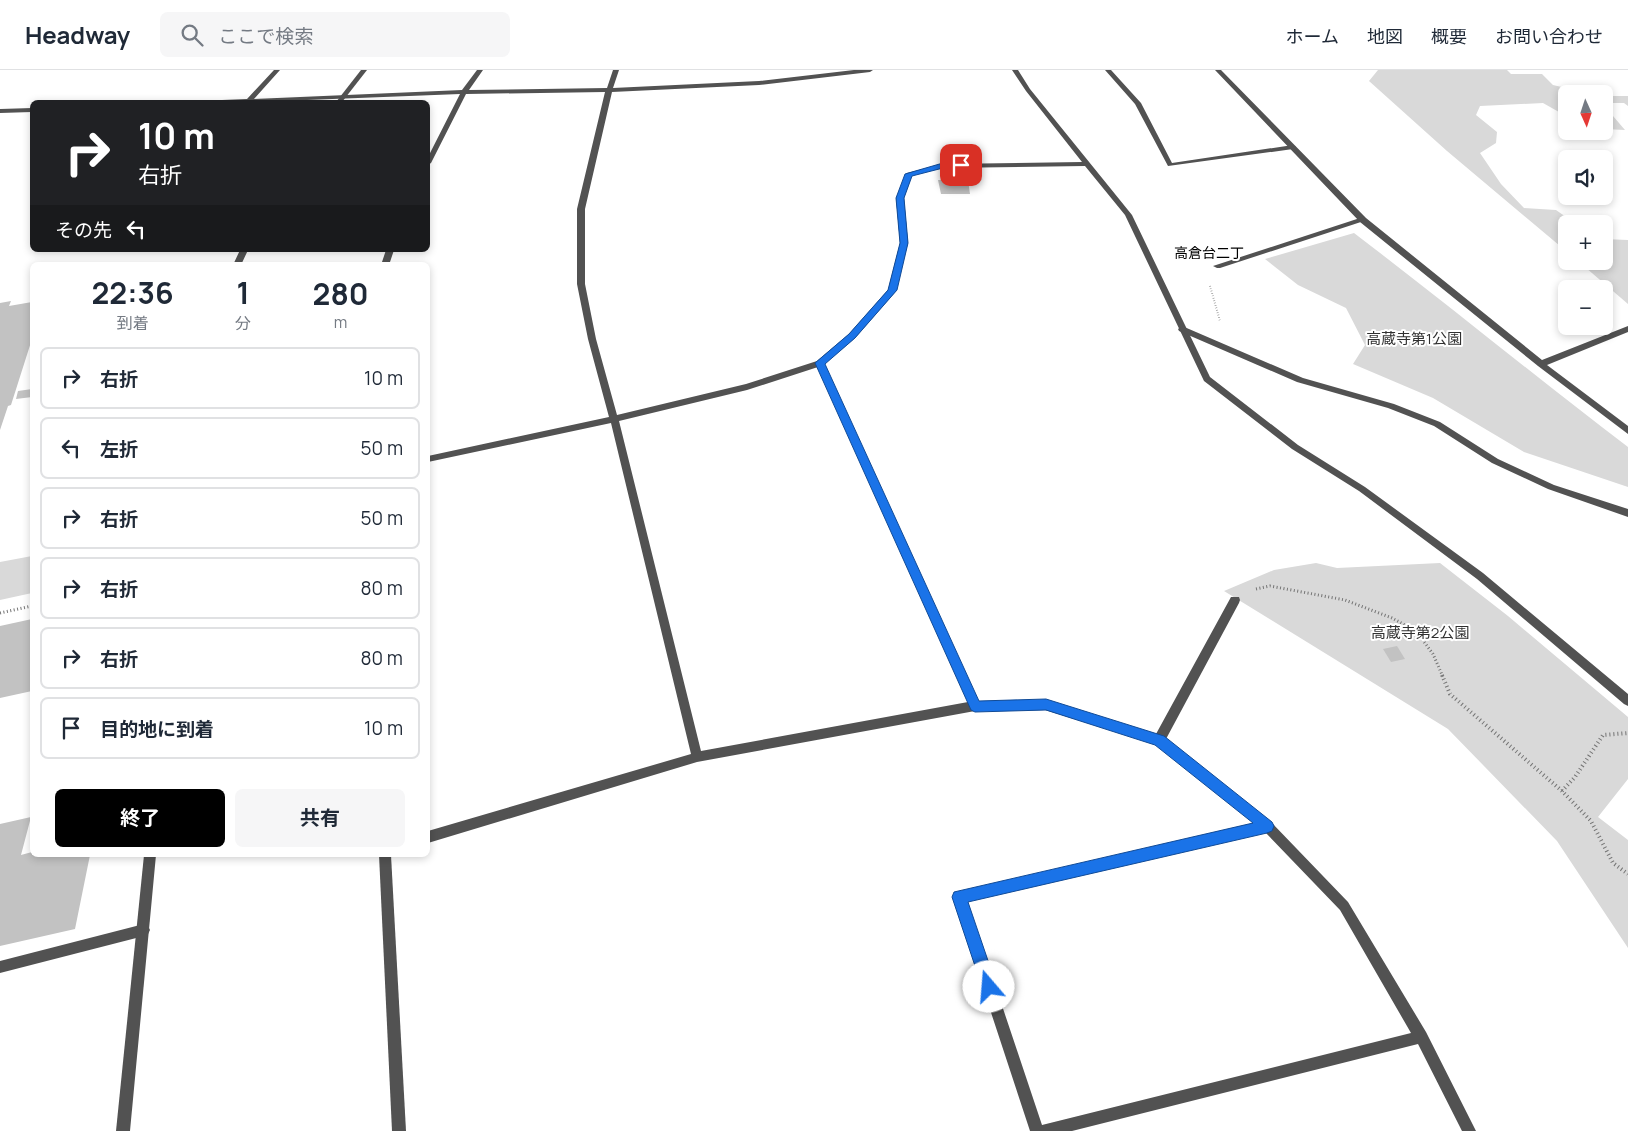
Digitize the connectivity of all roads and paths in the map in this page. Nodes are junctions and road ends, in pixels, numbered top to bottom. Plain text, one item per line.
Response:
1 (277, 70) edge
2 (364, 70) edge
3 (480, 70) edge
4 (616, 70) edge
5 (870, 70) edge
6 (1015, 70) edge
7 (1108, 70) edge
8 (1218, 70) edge
9 (609, 90) junction
10 (464, 92) junction
11 (251, 100) edge
12 (340, 100) edge
13 (30, 110) edge
14 (0, 111) edge
15 (1293, 148) junction
16 (430, 159) edge
17 (1088, 164) junction
18 (1363, 220) junction
19 (1217, 266) joint
20 (1628, 329) edge
21 (1182, 330) junction
22 (1229, 349) junction
23 (820, 363) junction
24 (1541, 364) junction
25 (614, 419) junction
26 (1628, 431) edge
27 (430, 459) edge
28 (1628, 513) edge
29 (1235, 600) joint
30 (30, 606) edge
31 (0, 613) edge
32 (1628, 701) edge
33 (975, 706) junction
34 (1628, 734) edge
35 (1159, 740) junction
36 (697, 757) junction
37 (1562, 791) junction
38 (1267, 826) junction
39 (430, 836) edge
40 (150, 857) edge
41 (385, 857) edge
42 (1628, 874) edge
43 (144, 930) junction
44 (0, 967) edge
45 (1421, 1037) junction
46 (123, 1131) edge
47 (399, 1131) edge
48 (1037, 1131) edge
49 (1044, 1131) edge
50 (1470, 1131) edge

1 - 11 street
2 - 12 street
3 - 10 street
4 - 9 street
5 - 9 street
6 - 17 street
7 - 15 street
8 - 15 street
9 - 10 street
9 - 25 street
10 - 12 street
10 - 16 street
13 - 14 street
15 - 18 street
17 - 21 street
17 - 23 street
18 - 19 street
18 - 24 street
19 - 22 path
20 - 24 street
21 - 22 street
21 - 32 street
22 - 28 street
23 - 25 street
23 - 33 street
24 - 26 street
25 - 27 street
25 - 36 street
29 - 35 street
29 - 37 path
30 - 31 path
33 - 35 street
33 - 36 street
34 - 37 path
35 - 38 street
36 - 39 street
37 - 42 path
38 - 45 street
38 - 48 street
40 - 43 street
41 - 47 street
43 - 44 street
43 - 46 street
45 - 49 street
45 - 50 street

